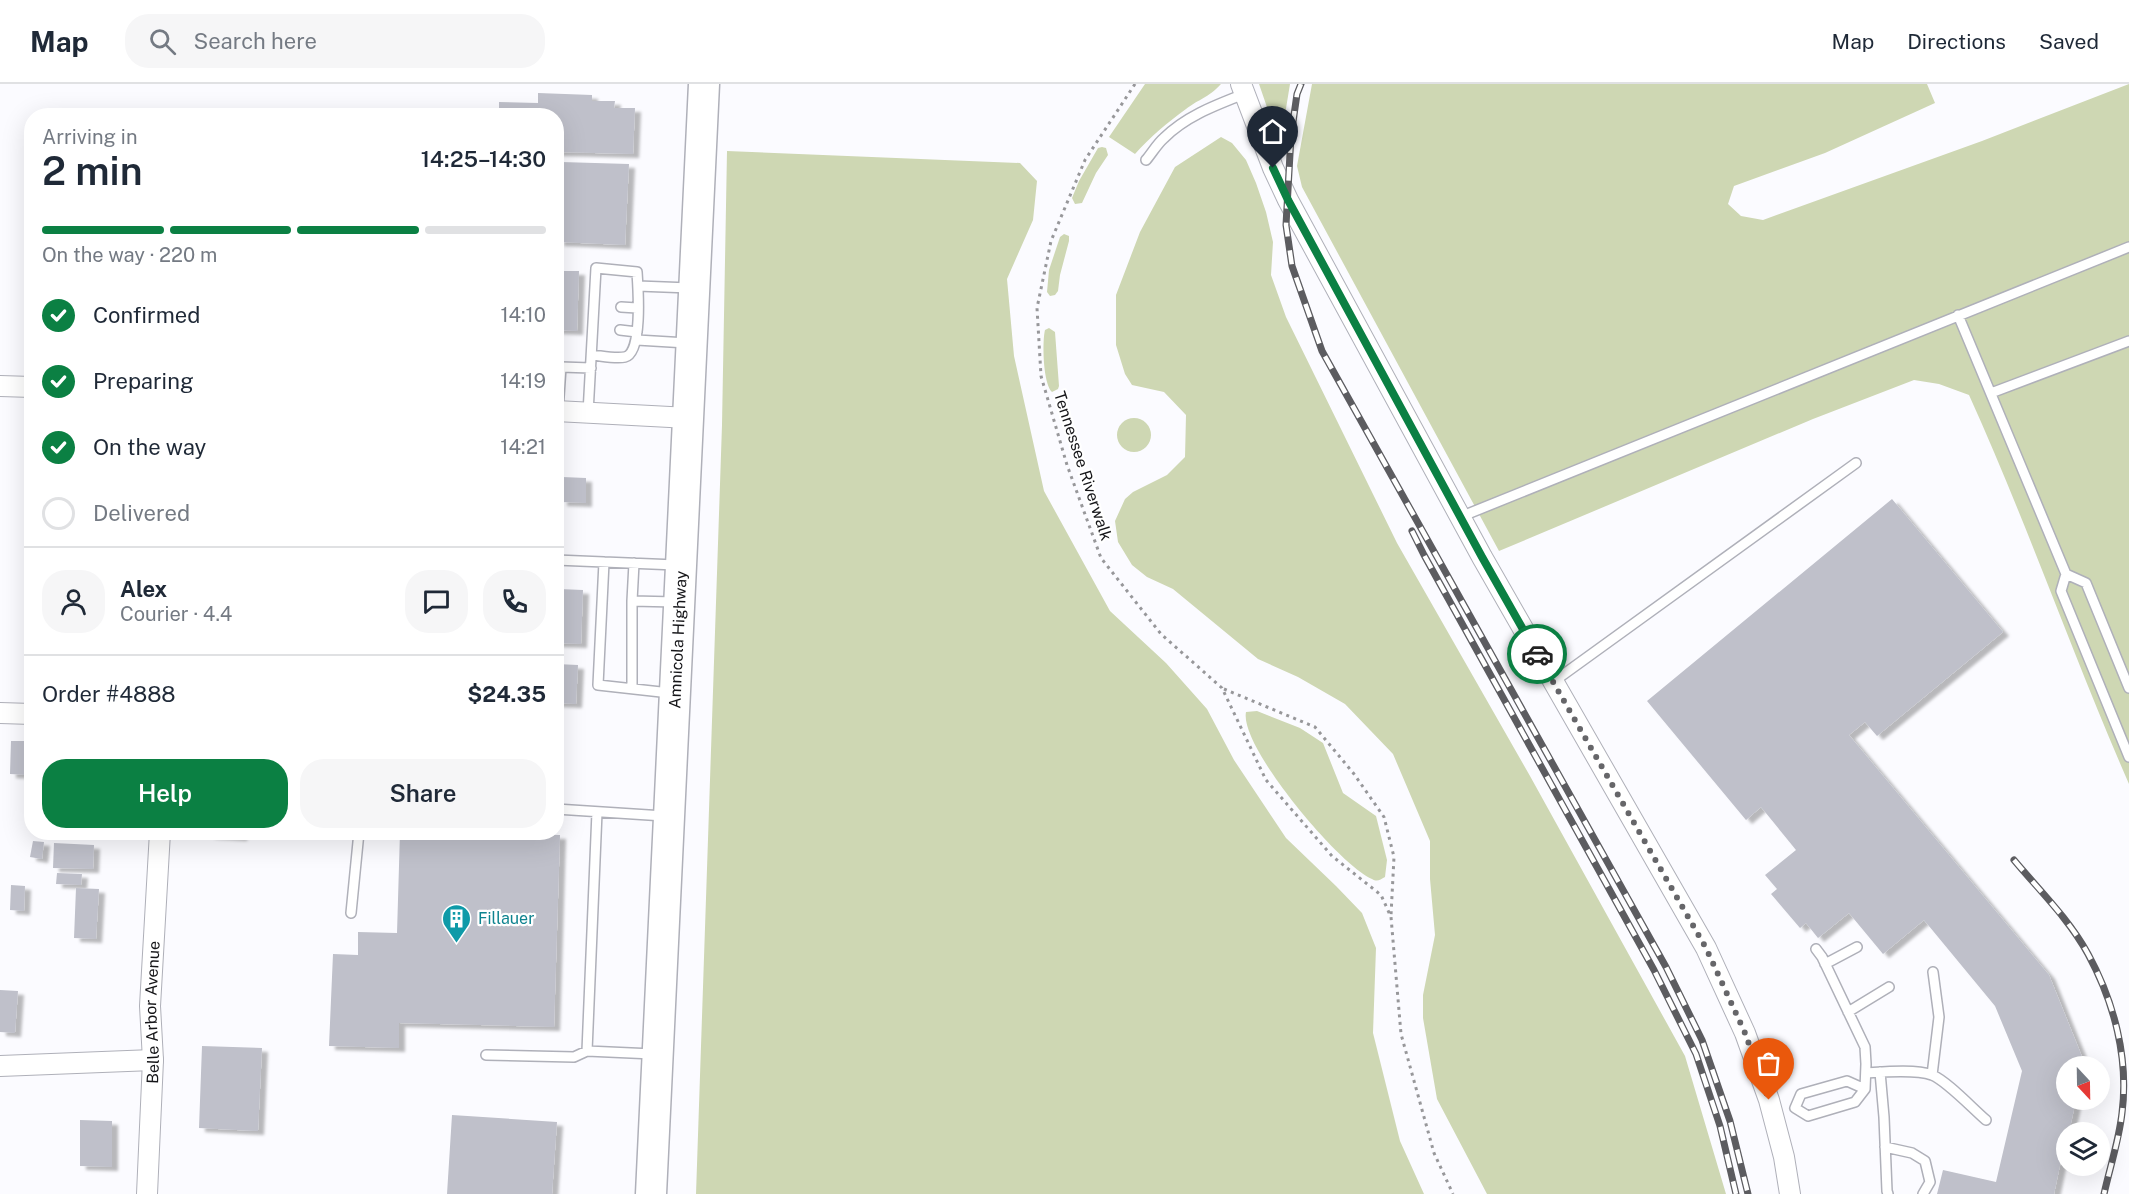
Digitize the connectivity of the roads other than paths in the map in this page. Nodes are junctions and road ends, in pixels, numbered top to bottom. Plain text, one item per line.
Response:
1 (704, 84) edge
2 (1242, 89) edge
3 (1146, 160) dead end
4 (2129, 247) edge
5 (638, 286) junction
6 (695, 289) junction
7 (594, 305) junction
8 (605, 306) dead end
9 (621, 307) dead end
10 (637, 308) junction
11 (1958, 315) junction
12 (620, 330) dead end
13 (637, 336) junction
14 (2129, 341) edge
15 (693, 343) junction
16 (592, 355) junction
17 (564, 367) edge
18 (591, 369) junction
19 (0, 386) edge
20 (24, 387) edge
21 (1991, 393) junction
22 (564, 411) edge
23 (588, 413) junction
24 (689, 418) junction
25 (1856, 463) dead end
26 (1460, 517) junction
27 (564, 561) edge
28 (604, 562) junction
29 (634, 563) junction
30 (682, 565) junction
31 (2066, 574) junction
32 (632, 601) junction
33 (679, 602) junction
34 (1553, 682) junction
35 (632, 688) junction
36 (2129, 688) edge
37 (676, 694) junction
38 (0, 713) edge
39 (24, 714) edge
40 (2129, 757) edge
41 (564, 810) edge
42 (597, 812) junction
43 (670, 816) junction
44 (160, 840) edge
45 (358, 840) edge
46 (351, 914) dead end
47 (1857, 947) dead end
48 (1816, 949) dead end
49 (1825, 964) junction
50 (1934, 972) dead end
51 (1888, 987) dead end
52 (1848, 1012) junction
53 (586, 1051) junction
54 (658, 1054) junction
55 (486, 1056) dead end
56 (153, 1060) junction
57 (0, 1066) edge
58 (1880, 1072) junction
59 (1866, 1073) junction
60 (1932, 1075) junction
61 (1865, 1089) junction
62 (1771, 1107) junction
63 (1795, 1108) junction
64 (1986, 1120) dead end
65 (1885, 1147) junction
66 (147, 1194) edge
67 (651, 1194) edge
68 (1791, 1194) edge
69 (1888, 1194) edge
70 (1923, 1194) edge

1 - 6 main road, Amnicola Highway
2 - 3 lane
2 - 26 street
4 - 11 lane
5 - 6 lane
5 - 7 lane
5 - 10 lane
6 - 15 main road, Amnicola Highway
7 - 8 lane
7 - 16 lane
9 - 10 lane
10 - 13 lane
11 - 21 lane
11 - 26 lane
12 - 13 lane
13 - 15 lane
13 - 16 lane
14 - 21 lane
15 - 24 main road, Amnicola Highway
16 - 18 lane
17 - 18 lane
18 - 23 lane
19 - 20 street
21 - 31 lane
22 - 23 street
23 - 24 street
24 - 30 main road, Amnicola Highway
25 - 34 lane
26 - 34 street
27 - 28 lane
28 - 29 lane
28 - 35 lane
29 - 30 lane
29 - 32 lane
30 - 33 main road, Amnicola Highway
31 - 36 lane
31 - 40 lane
32 - 33 lane
32 - 35 lane
33 - 37 main road, Amnicola Highway
34 - 62 street
35 - 37 lane
37 - 43 main road, Amnicola Highway
38 - 39 street
41 - 42 lane
42 - 43 lane
42 - 53 lane
43 - 54 main road, Amnicola Highway
44 - 56 street, Belle Arbor Avenue
45 - 46 lane
47 - 49 lane
48 - 49 lane
49 - 52 lane
50 - 60 lane
51 - 52 lane
52 - 59 lane
53 - 54 lane
53 - 55 lane
54 - 67 main road, Amnicola Highway
56 - 57 street
56 - 66 street, Belle Arbor Avenue
58 - 59 lane
58 - 60 lane
58 - 65 lane
59 - 61 lane
60 - 64 lane
61 - 63 lane
61 - 63 lane
62 - 63 lane
62 - 68 street
65 - 69 lane
65 - 70 lane

